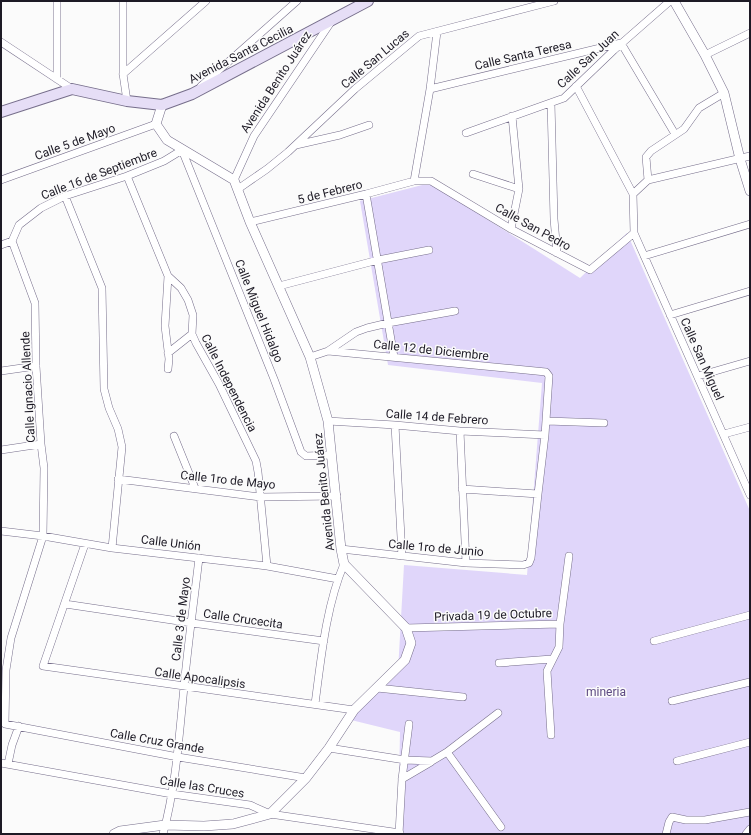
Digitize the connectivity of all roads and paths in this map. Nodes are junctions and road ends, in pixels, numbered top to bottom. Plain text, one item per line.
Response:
1 (58, 1) edge
2 (123, 1) edge
3 (196, 1) edge
4 (206, 1) edge
5 (297, 1) edge
6 (368, 1) edge
7 (554, 1) edge
8 (670, 1) edge
9 (674, 1) edge
10 (196, 9) junction
11 (331, 22) junction
12 (437, 32) junction
13 (750, 33) edge
14 (1, 42) edge
15 (621, 43) junction
16 (705, 55) junction
17 (124, 74) junction
18 (57, 79) junction
19 (576, 86) junction
20 (72, 89) junction
21 (430, 89) junction
22 (724, 93) junction
23 (192, 94) junction
24 (127, 101) junction
25 (551, 103) junction
26 (162, 105) junction
27 (1, 112) edge
28 (512, 116) junction
29 (156, 124) junction
30 (369, 125) dead end
31 (466, 133) dead end
32 (674, 134) junction
33 (295, 145) junction
34 (182, 150) junction
35 (750, 156) edge
36 (740, 159) junction
37 (473, 174) dead end
38 (127, 176) junction
39 (1, 180) edge
40 (234, 180) junction
41 (648, 180) junction
42 (414, 181) junction
43 (238, 189) junction
44 (519, 189) junction
45 (750, 191) edge
46 (366, 194) junction
47 (633, 194) junction
48 (65, 196) junction
49 (250, 222) junction
50 (750, 224) edge
51 (511, 229) junction
52 (634, 233) junction
53 (12, 241) junction
54 (1, 245) edge
55 (429, 250) dead end
56 (557, 253) junction
57 (644, 256) junction
58 (378, 260) junction
59 (168, 276) junction
60 (279, 286) junction
61 (750, 291) edge
62 (455, 311) dead end
63 (670, 315) junction
64 (388, 323) junction
65 (192, 334) junction
66 (328, 351) junction
67 (168, 353) junction
68 (310, 357) junction
69 (394, 357) junction
70 (750, 360) edge
71 (36, 366) junction
72 (168, 369) dead end
73 (1, 371) edge
74 (698, 376) junction
75 (547, 420) junction
76 (328, 421) junction
77 (604, 423) dead end
78 (395, 425) junction
79 (750, 427) edge
80 (460, 431) junction
81 (724, 434) junction
82 (546, 435) junction
83 (174, 436) dead end
84 (41, 444) junction
85 (1, 450) edge
86 (332, 455) junction
87 (118, 479) junction
88 (194, 488) junction
89 (462, 489) junction
90 (538, 494) junction
91 (750, 495) edge
92 (337, 496) junction
93 (260, 497) junction
94 (1, 531) edge
95 (44, 536) junction
96 (85, 544) junction
97 (112, 548) junction
98 (341, 549) junction
99 (402, 556) junction
100 (569, 556) dead end
101 (199, 558) junction
102 (466, 563) junction
103 (344, 564) junction
104 (266, 566) junction
105 (338, 579) junction
106 (65, 604) junction
107 (750, 616) edge
108 (192, 623) junction
109 (560, 624) junction
110 (406, 628) junction
111 (654, 641) dead end
112 (324, 642) junction
113 (552, 659) junction
114 (499, 663) dead end
115 (750, 682) edge
116 (184, 687) junction
117 (377, 688) junction
118 (463, 698) dead end
119 (672, 701) dead end
120 (315, 704) junction
121 (354, 710) junction
122 (498, 712) dead end
123 (5, 724) joint
124 (409, 724) dead end
125 (19, 726) junction
126 (551, 735) dead end
127 (750, 742) edge
128 (329, 748) junction
129 (447, 752) junction
130 (178, 757) junction
131 (405, 760) junction
132 (677, 761) dead end
133 (432, 762) junction
134 (5, 763) edge
135 (306, 778) junction
136 (402, 779) junction
137 (172, 794) junction
138 (750, 812) edge
139 (270, 814) junction
140 (165, 824) junction
141 (501, 827) dead end
142 (750, 829) edge
143 (114, 834) edge
144 (163, 834) edge
145 (400, 834) edge
146 (666, 834) edge
147 (746, 834) edge

1 - 18 street
2 - 17 street
3 - 10 street
4 - 10 street
5 - 23 street
6 - 11 main road, Avenida Santa Cecilia
7 - 12 street, Calle San Lucas
8 - 15 street, Calle San Juan
9 - 16 street
10 - 17 street
11 - 23 main road, Avenida Santa Cecilia
11 - 40 street, Avenida Benito Juárez
12 - 21 street
12 - 33 street, Calle San Lucas
13 - 16 street
14 - 18 street
15 - 19 street, Calle San Juan
15 - 21 street, Calle Santa Teresa
15 - 32 street
16 - 22 street
17 - 24 street
18 - 20 street
19 - 25 street, Calle San Juan
19 - 47 street
20 - 24 main road
20 - 27 main road
21 - 42 street
22 - 32 street
22 - 36 street
23 - 26 main road, Avenida Santa Cecilia
24 - 26 main road
25 - 28 street, Calle San Juan
25 - 56 street
26 - 29 street
28 - 31 street, Calle San Juan
28 - 44 street
29 - 34 street
29 - 39 street, Calle 5 de Mayo
30 - 33 street
32 - 41 street
33 - 43 street, Calle San Lucas
34 - 38 street, Calle 16 de Septiembre
34 - 40 street
34 - 86 street, Calle Miguel Hidalgo
35 - 36 street
36 - 41 street
36 - 45 street
37 - 44 street
38 - 48 street, Calle 16 de Septiembre
38 - 59 street, Calle Independencia
40 - 43 street, Avenida Benito Juárez
41 - 47 street
42 - 46 street, 5 de Febrero
42 - 51 street, Calle San Pedro
43 - 49 street, Avenida Benito Juárez
44 - 51 street
46 - 49 street, 5 de Febrero
46 - 58 street
47 - 52 street
48 - 53 street, Calle 16 de Septiembre
48 - 87 street
49 - 60 street, Avenida Benito Juárez
50 - 57 street
51 - 56 street, Calle San Pedro
52 - 56 street, Calle San Pedro
52 - 57 street, Calle San Miguel
53 - 54 street
53 - 71 street, Calle Ignacio Allende
55 - 58 street
57 - 63 street, Calle San Miguel
58 - 60 street
58 - 64 street
59 - 65 street, Calle Independencia
59 - 67 street
60 - 68 street, Avenida Benito Juárez
61 - 63 street
62 - 64 street
63 - 74 street, Calle San Miguel
64 - 66 street
64 - 69 street
65 - 67 street
65 - 93 street, Calle Independencia
66 - 68 street, Calle 12 de Diciembre
66 - 69 street, Calle 12 de Diciembre
67 - 72 street
68 - 76 street, Avenida Benito Juárez
69 - 75 street, Calle 12 de Diciembre
70 - 74 street
71 - 73 street
71 - 84 street, Calle Ignacio Allende
74 - 81 street, Calle San Miguel
75 - 77 street
75 - 82 street
76 - 78 street, Calle 14 de Febrero
76 - 86 street, Avenida Benito Juárez
78 - 80 street, Calle 14 de Febrero
78 - 99 street
79 - 81 street
80 - 82 street, Calle 14 de Febrero
80 - 89 street
81 - 91 street, Calle San Miguel
82 - 90 street
83 - 88 street
84 - 85 street
84 - 95 street, Calle Ignacio Allende
86 - 92 street, Avenida Benito Juárez
87 - 88 street, Calle 1ro de Mayo
87 - 97 street
88 - 93 street, Calle 1ro de Mayo
89 - 90 street
89 - 102 street
90 - 102 street, Calle 1ro de Junio
92 - 93 street, Calle 1ro de Mayo
92 - 98 street, Avenida Benito Juárez
93 - 104 street, Calle Independencia
94 - 95 street, Calle Unión
95 - 96 street, Calle Unión
95 - 123 street, Calle Ignacio Allende
96 - 97 street, Calle Unión
96 - 106 street
97 - 101 street, Calle Unión
98 - 99 street, Calle 1ro de Junio
98 - 103 street, Avenida Benito Juárez
99 - 102 street, Calle 1ro de Junio
100 - 109 street, Privada 19 de Octubre
101 - 104 street, Calle Unión
101 - 108 street, Calle 3 de Mayo
103 - 105 street
103 - 110 street, Avenida Benito Juárez
104 - 105 street, Calle Unión
105 - 112 street
106 - 108 street, Calle Crucecita
106 - 116 street, Calle Apocalipsis
107 - 111 street
108 - 112 street, Calle Crucecita
108 - 116 street, Calle 3 de Mayo
109 - 110 street, Privada 19 de Octubre
109 - 113 street
110 - 117 street
112 - 120 street
113 - 114 street
113 - 126 street
115 - 119 street
116 - 120 street, Calle Apocalipsis
116 - 130 street, Calle 3 de Mayo
117 - 118 street
117 - 121 street
120 - 121 street, Calle Apocalipsis
121 - 128 street
122 - 129 street
123 - 125 street, Calle Cruz Grande
124 - 131 street
125 - 130 street, Calle Cruz Grande
125 - 134 street
127 - 132 street
128 - 131 street
128 - 135 street
129 - 133 street
129 - 141 street
130 - 135 street, Calle Cruz Grande
130 - 137 street, Calle 3 de Mayo
131 - 133 street
131 - 136 street
133 - 136 street
134 - 137 street, Calle las Cruces
135 - 139 street
136 - 145 street
137 - 139 street, Calle las Cruces
137 - 140 street, Calle 3 de Mayo
138 - 146 street
139 - 140 street
139 - 145 street, Calle las Cruces
140 - 143 street
140 - 144 street, Calle 3 de Mayo
142 - 147 street

